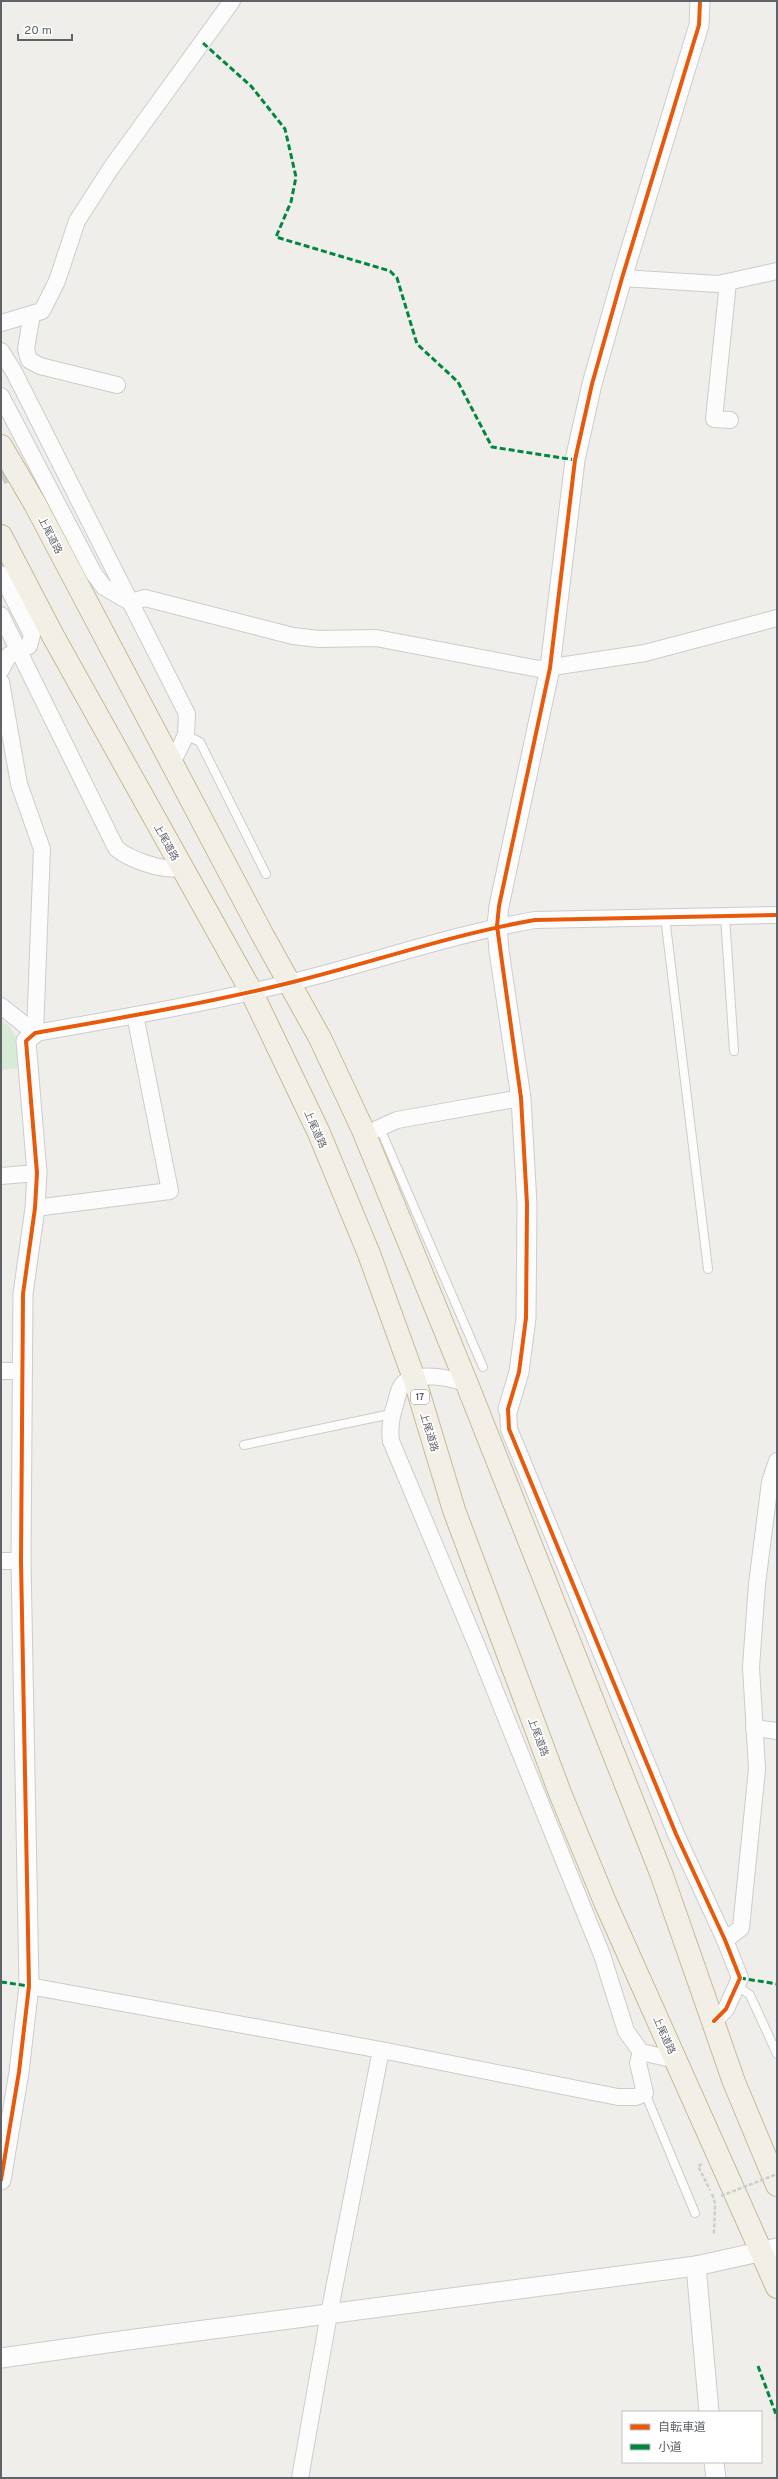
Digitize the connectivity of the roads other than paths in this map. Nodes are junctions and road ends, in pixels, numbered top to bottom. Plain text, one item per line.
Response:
1 (232, 1) edge
2 (696, 2) edge
3 (777, 272) edge
4 (622, 278) junction
5 (728, 282) junction
6 (32, 314) junction
7 (1, 323) edge
8 (1, 351) edge
9 (117, 385) dead end
10 (1, 396) edge
11 (730, 420) dead end
12 (1, 446) edge
13 (1, 536) edge
14 (1, 574) edge
15 (130, 602) junction
16 (1, 615) edge
17 (777, 618) edge
18 (20, 650) junction
19 (550, 668) junction
20 (1, 670) edge
21 (1, 682) edge
22 (186, 735) junction
23 (172, 763) junction
24 (181, 867) junction
25 (266, 874) dead end
26 (777, 915) edge
27 (725, 916) junction
28 (665, 917) junction
29 (497, 926) junction
30 (291, 982) junction
31 (250, 991) junction
32 (1, 1006) edge
33 (135, 1015) junction
34 (35, 1033) junction
35 (734, 1051) dead end
36 (521, 1098) junction
37 (370, 1130) junction
38 (37, 1174) junction
39 (1, 1176) edge
40 (35, 1208) junction
41 (708, 1269) dead end
42 (483, 1367) dead end
43 (1, 1371) edge
44 (23, 1371) junction
45 (414, 1378) junction
46 (467, 1384) junction
47 (508, 1409) joint
48 (391, 1414) junction
49 (244, 1445) dead end
50 (777, 1461) edge
51 (1, 1561) edge
52 (21, 1561) junction
53 (754, 1728) junction
54 (777, 1731) edge
55 (725, 1940) junction
56 (29, 1986) junction
57 (737, 1986) junction
58 (714, 2021) junction
59 (381, 2050) junction
60 (640, 2052) junction
61 (777, 2054) edge
62 (676, 2060) junction
63 (645, 2093) junction
64 (1, 2180) edge
65 (777, 2185) edge
66 (695, 2213) dead end
67 (769, 2251) edge
68 (696, 2266) junction
69 (777, 2287) edge
70 (329, 2314) junction
71 (1, 2358) edge
72 (709, 2411) edge
73 (714, 2463) edge
74 (300, 2478) edge
75 (716, 2478) edge

1 - 6 street
2 - 4 street
3 - 5 street
4 - 5 street
4 - 19 street
5 - 11 street
6 - 7 street
6 - 9 street
8 - 15 street
10 - 15 street
12 - 23 highway, 上尾道路
13 - 24 highway, 上尾道路 / 17
14 - 18 street
15 - 19 street
15 - 22 street
16 - 18 street
17 - 19 street
18 - 20 street
18 - 24 street
19 - 29 street
21 - 34 street
22 - 23 street
22 - 25 lane
23 - 30 highway, 上尾道路
24 - 31 highway, 上尾道路 / 17
26 - 27 street
27 - 28 street
27 - 35 lane
28 - 29 street
28 - 41 lane
29 - 30 street
29 - 36 street
30 - 31 street
30 - 37 highway, 上尾道路
31 - 33 street
31 - 45 highway, 上尾道路 / 17
32 - 34 street
33 - 34 street
33 - 40 street
34 - 38 street
36 - 37 street
36 - 47 street
37 - 42 lane
37 - 46 highway, 上尾道路
38 - 39 street
38 - 40 street
40 - 44 street
43 - 44 street
44 - 52 street
45 - 46 street
45 - 48 street
45 - 62 highway, 上尾道路 / 17
46 - 58 highway, 上尾道路
47 - 55 street
48 - 49 lane
48 - 60 street
50 - 53 street
51 - 52 street
52 - 56 street
53 - 54 street
53 - 55 street
55 - 57 street
56 - 59 street
56 - 64 street
57 - 58 street
57 - 61 lane
58 - 65 highway, 上尾道路
59 - 63 street
59 - 70 street
60 - 62 street
60 - 63 street
62 - 67 highway, 上尾道路 / 17
63 - 66 lane
67 - 68 street
67 - 69 highway, 上尾道路 / 17
68 - 70 street
68 - 72 street
70 - 71 street
70 - 74 street
73 - 75 street

